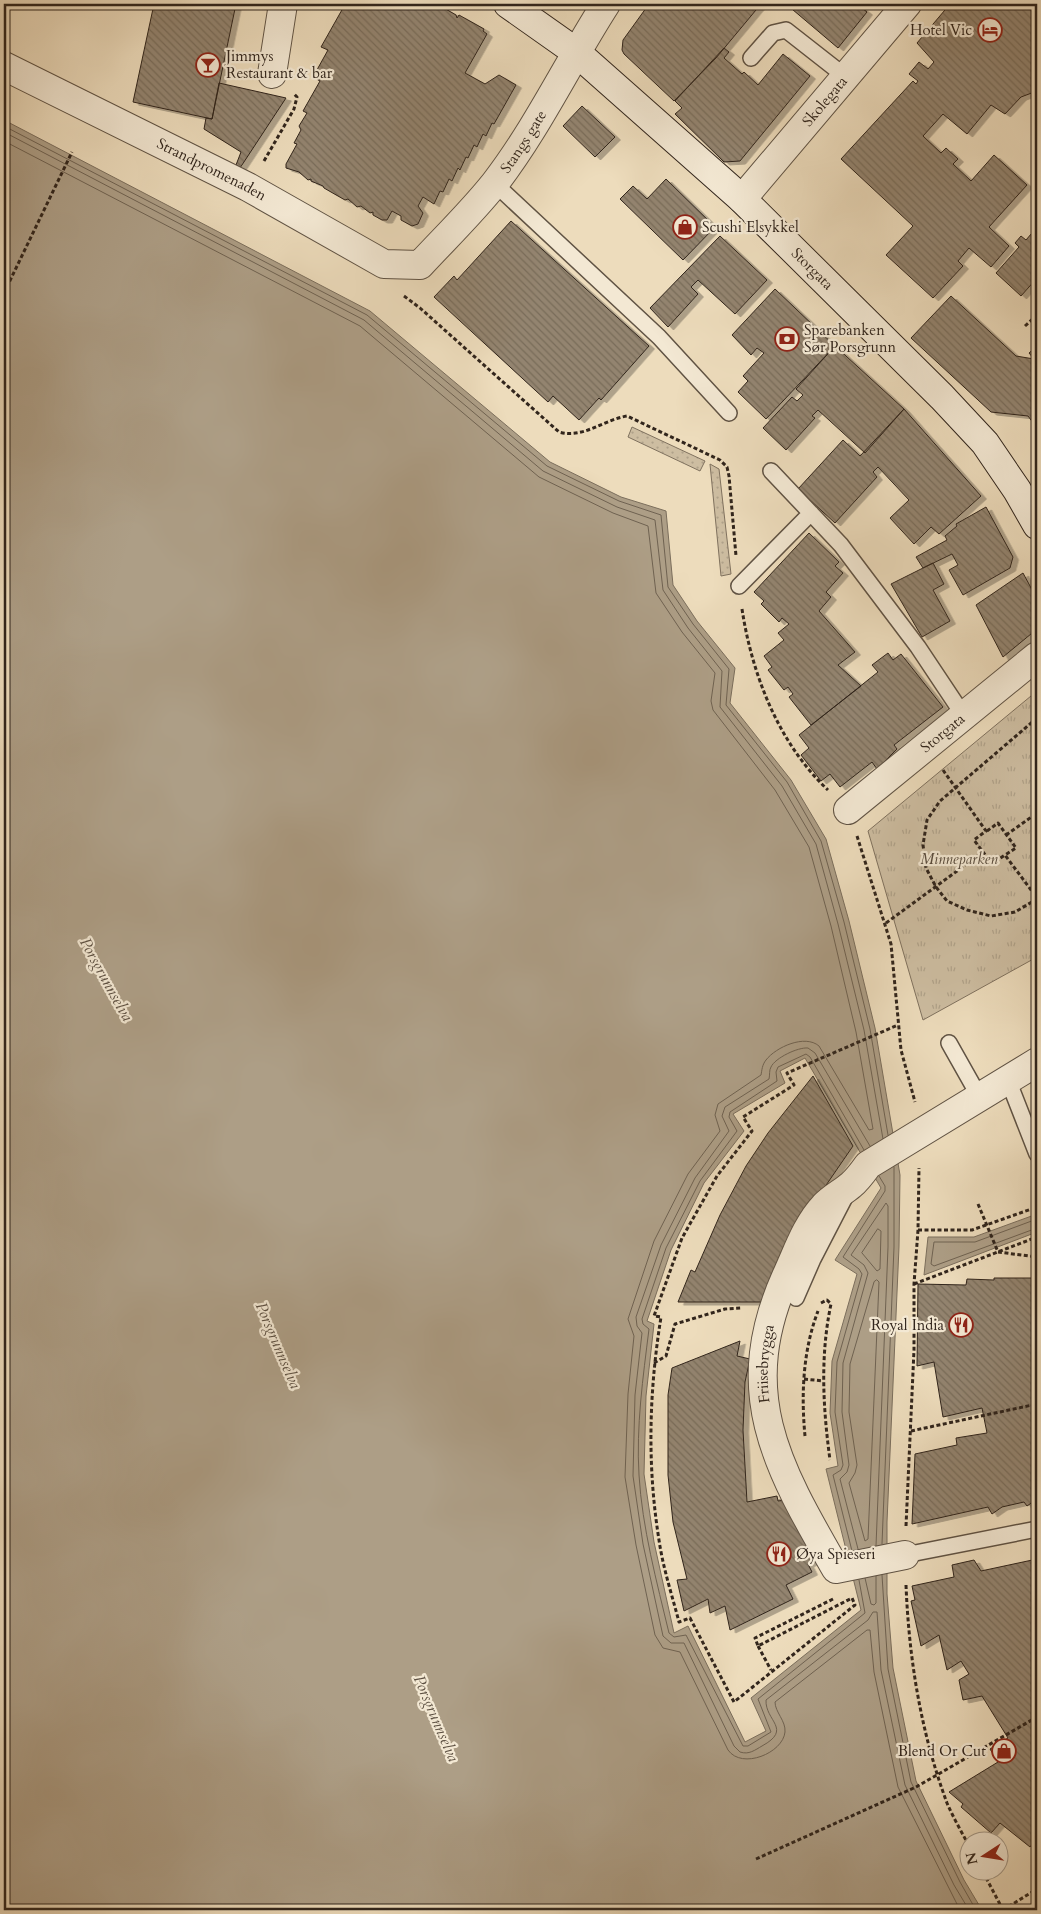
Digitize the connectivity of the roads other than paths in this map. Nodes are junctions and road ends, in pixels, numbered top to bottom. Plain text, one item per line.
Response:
1 (283, 4) edge
2 (508, 4) edge
3 (606, 4) edge
4 (907, 4) edge
5 (576, 52) junction
6 (751, 58) dead end
7 (4, 66) edge
8 (272, 74) dead end
9 (846, 77) junction
10 (494, 183) junction
11 (742, 199) junction
12 (420, 265) joint
13 (729, 413) dead end
14 (771, 471) dead end
15 (811, 513) junction
16 (1037, 526) edge
17 (739, 586) road end
18 (1037, 656) edge
19 (964, 716) junction
20 (848, 810) road end
21 (949, 1043) dead end
22 (1037, 1062) edge
23 (1008, 1080) junction
24 (980, 1098) junction
25 (1037, 1154) edge
26 (1037, 1529) edge
27 (905, 1555) joint

1 - 8 street
2 - 5 street, Storgata
3 - 5 street, Stangs gate
4 - 9 street, Skolegata
5 - 10 street, Stangs gate
5 - 11 street, Storgata
6 - 9 lane
7 - 12 street, Strandpromenaden
9 - 11 street, Skolegata
10 - 12 street, Stangs gate
10 - 13 lane
11 - 16 street, Storgata
14 - 15 lane
15 - 17 lane
15 - 19 lane
18 - 19 street, Storgata
19 - 20 street, Storgata
21 - 24 lane
22 - 23 street, Friisebrygga
23 - 24 street, Friisebrygga
23 - 25 lane
24 - 27 street, Friisebrygga
26 - 27 lane

